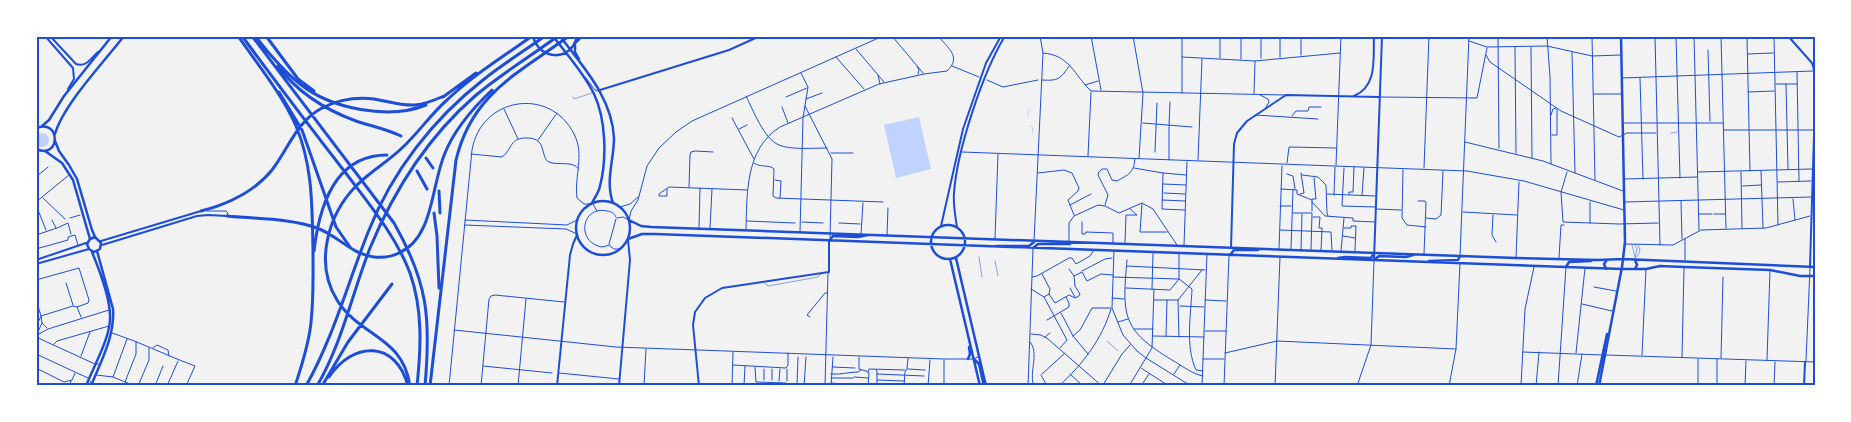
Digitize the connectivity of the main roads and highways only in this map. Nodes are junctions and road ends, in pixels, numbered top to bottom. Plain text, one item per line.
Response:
1 (112, 36) edge
2 (124, 36) edge
3 (238, 36) edge
4 (242, 36) edge
5 (252, 36) edge
6 (256, 36) edge
7 (266, 36) edge
8 (533, 36) edge
9 (545, 36) edge
10 (554, 36) edge
11 (559, 36) edge
12 (569, 36) edge
13 (577, 36) edge
14 (582, 36) edge
15 (1620, 36) edge
16 (575, 43) junction
17 (570, 50) junction
18 (267, 51) junction
19 (566, 53) junction
20 (485, 67) junction
21 (583, 67) junction
22 (264, 72) junction
23 (505, 81) junction
24 (444, 96) junction
25 (363, 109) junction
26 (38, 127) edge
27 (55, 134) junction
28 (401, 136) dead end
29 (55, 141) junction
30 (37, 150) edge
31 (45, 151) junction
32 (387, 156) dead end
33 (426, 158) dead end
34 (433, 168) dead end
35 (417, 172) dead end
36 (427, 189) dead end
37 (440, 191) dead end
38 (614, 203) junction
39 (592, 204) junction
40 (201, 211) road end
41 (434, 213) dead end
42 (440, 213) dead end
43 (226, 216) road end
44 (629, 220) junction
45 (869, 235) junction
46 (96, 237) junction
47 (931, 237) junction
48 (628, 239) junction
49 (966, 239) junction
50 (89, 240) junction
51 (829, 241) junction
52 (1034, 241) junction
53 (1073, 243) junction
54 (931, 244) junction
55 (1108, 244) junction
56 (965, 246) junction
57 (992, 247) junction
58 (1033, 248) junction
59 (1231, 248) junction
60 (1262, 249) junction
61 (355, 250) junction
62 (1279, 250) junction
63 (97, 251) junction
64 (1114, 251) junction
65 (92, 252) junction
66 (1374, 253) junction
67 (1414, 254) junction
68 (1230, 255) junction
69 (1460, 256) junction
70 (1280, 257) junction
71 (956, 258) junction
72 (1516, 258) junction
73 (950, 259) junction
74 (1338, 259) junction
75 (1532, 259) junction
76 (1623, 259) junction
77 (1635, 259) junction
78 (1374, 260) junction
79 (1592, 260) junction
80 (1598, 260) junction
81 (1607, 260) junction
82 (1648, 261) junction
83 (1425, 262) junction
84 (313, 264) junction
85 (1522, 265) junction
86 (1534, 265) junction
87 (1789, 266) junction
88 (1800, 266) junction
89 (1566, 267) junction
90 (1815, 267) edge
91 (1597, 268) junction
92 (1606, 269) junction
93 (1622, 269) junction
94 (1635, 269) junction
95 (1646, 269) junction
96 (1788, 273) junction
97 (1800, 276) junction
98 (1815, 276) edge
99 (392, 284) dead end
100 (439, 304) junction
101 (112, 309) junction
102 (108, 332) junction
103 (112, 333) junction
104 (968, 338) junction
105 (968, 359) road end
106 (974, 359) junction
107 (92, 385) edge
108 (1597, 385) edge
109 (86, 386) edge
110 (295, 386) edge
111 (306, 386) edge
112 (317, 386) edge
113 (323, 386) edge
114 (409, 386) edge
115 (417, 386) edge
116 (425, 386) edge
117 (430, 386) edge
118 (980, 386) edge
119 (985, 386) edge

1 - 26 main road
2 - 27 main road
3 - 22 highway
4 - 115 highway
5 - 116 highway
6 - 18 highway
7 - 25 highway
8 - 19 main road
8 - 20 highway
9 - 111 highway
10 - 19 main road
11 - 17 main road
11 - 112 highway
12 - 23 highway
13 - 16 main road
14 - 16 highway
15 - 76 main road
16 - 17 main road
16 - 21 main road
17 - 19 main road
17 - 21 main road
18 - 25 highway
18 - 28 highway
19 - 39 main road
20 - 24 highway
20 - 114 highway
21 - 38 main road
22 - 61 highway
22 - 84 highway
23 - 61 highway
23 - 100 highway
24 - 25 highway
24 - 40 highway
26 - 27 main road
27 - 29 main road
29 - 31 main road
29 - 46 main road
30 - 31 main road
31 - 50 main road
32 - 84 highway
33 - 34 highway
35 - 36 highway
37 - 42 highway
38 - 39 main road
38 - 44 main road
39 - 48 main road
41 - 100 highway
43 - 61 highway
44 - 45 main road
44 - 48 main road
45 - 47 main road
45 - 51 main road
46 - 50 main road
46 - 63 main road
47 - 49 main road
47 - 49 main road
47 - 54 main road
48 - 51 main road
49 - 52 main road
49 - 56 main road
50 - 65 main road
51 - 54 main road
52 - 53 main road
52 - 57 main road
52 - 58 main road
53 - 55 main road
53 - 58 main road
54 - 56 main road
54 - 73 main road
55 - 59 main road
55 - 64 main road
56 - 57 main road
56 - 71 main road
57 - 58 main road
58 - 64 main road
59 - 60 main road
59 - 68 main road
60 - 62 main road
60 - 68 main road
62 - 66 main road
62 - 70 main road
63 - 65 main road
63 - 101 main road
64 - 68 main road
65 - 101 main road
66 - 67 main road
66 - 74 main road
67 - 69 main road
67 - 78 main road
68 - 70 main road
69 - 72 main road
69 - 83 main road
70 - 74 main road
71 - 73 main road
71 - 119 main road
72 - 75 main road
72 - 85 main road
73 - 104 main road
74 - 78 main road
75 - 79 main road
75 - 86 main road
76 - 77 main road
76 - 81 main road
76 - 93 main road
77 - 82 main road
77 - 94 main road
78 - 83 main road
79 - 80 main road
79 - 89 main road
80 - 81 main road
80 - 91 main road
81 - 92 main road
82 - 87 main road
82 - 95 main road
83 - 85 main road
84 - 110 highway
85 - 86 main road
86 - 89 main road
87 - 88 main road
87 - 96 main road
88 - 90 main road
88 - 97 main road
89 - 91 main road
91 - 92 main road
92 - 93 main road
93 - 94 main road
93 - 108 main road
94 - 95 main road
95 - 96 main road
96 - 97 main road
97 - 98 main road
99 - 113 highway
100 - 117 highway
101 - 102 main road
101 - 103 main road
102 - 103 main road
102 - 109 main road
103 - 107 main road
104 - 105 main road
104 - 106 main road
106 - 118 main road
106 - 119 main road
113 - 114 highway

